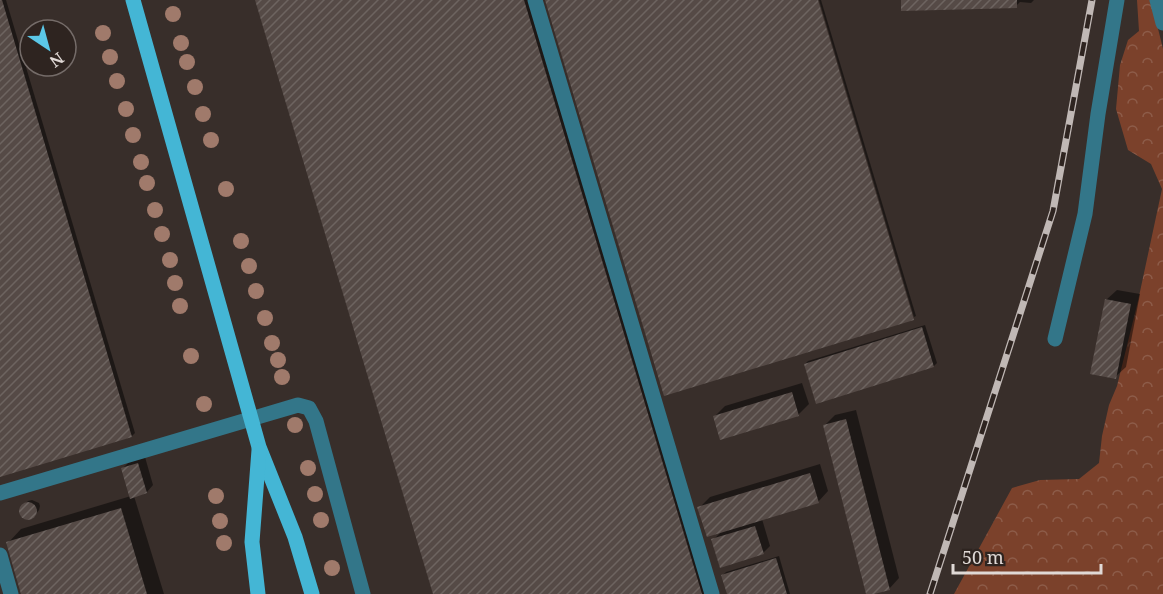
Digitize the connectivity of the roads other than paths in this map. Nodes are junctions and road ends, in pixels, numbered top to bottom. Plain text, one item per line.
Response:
1 (132, 0) edge
2 (536, 0) edge
3 (1117, 0) edge
4 (1157, 0) edge
5 (1163, 23) edge
6 (1055, 339) dead end
7 (252, 418) junction
8 (260, 447) junction
9 (0, 493) edge
10 (0, 555) edge
11 (2, 575) edge
12 (11, 594) edge
13 (258, 594) edge
14 (312, 594) edge
15 (363, 594) edge
16 (712, 594) edge

1 - 7 main road
2 - 16 lane
3 - 6 lane
4 - 5 lane
7 - 8 main road
7 - 9 lane
7 - 15 lane
8 - 13 main road
8 - 14 main road
10 - 11 lane
11 - 12 lane

